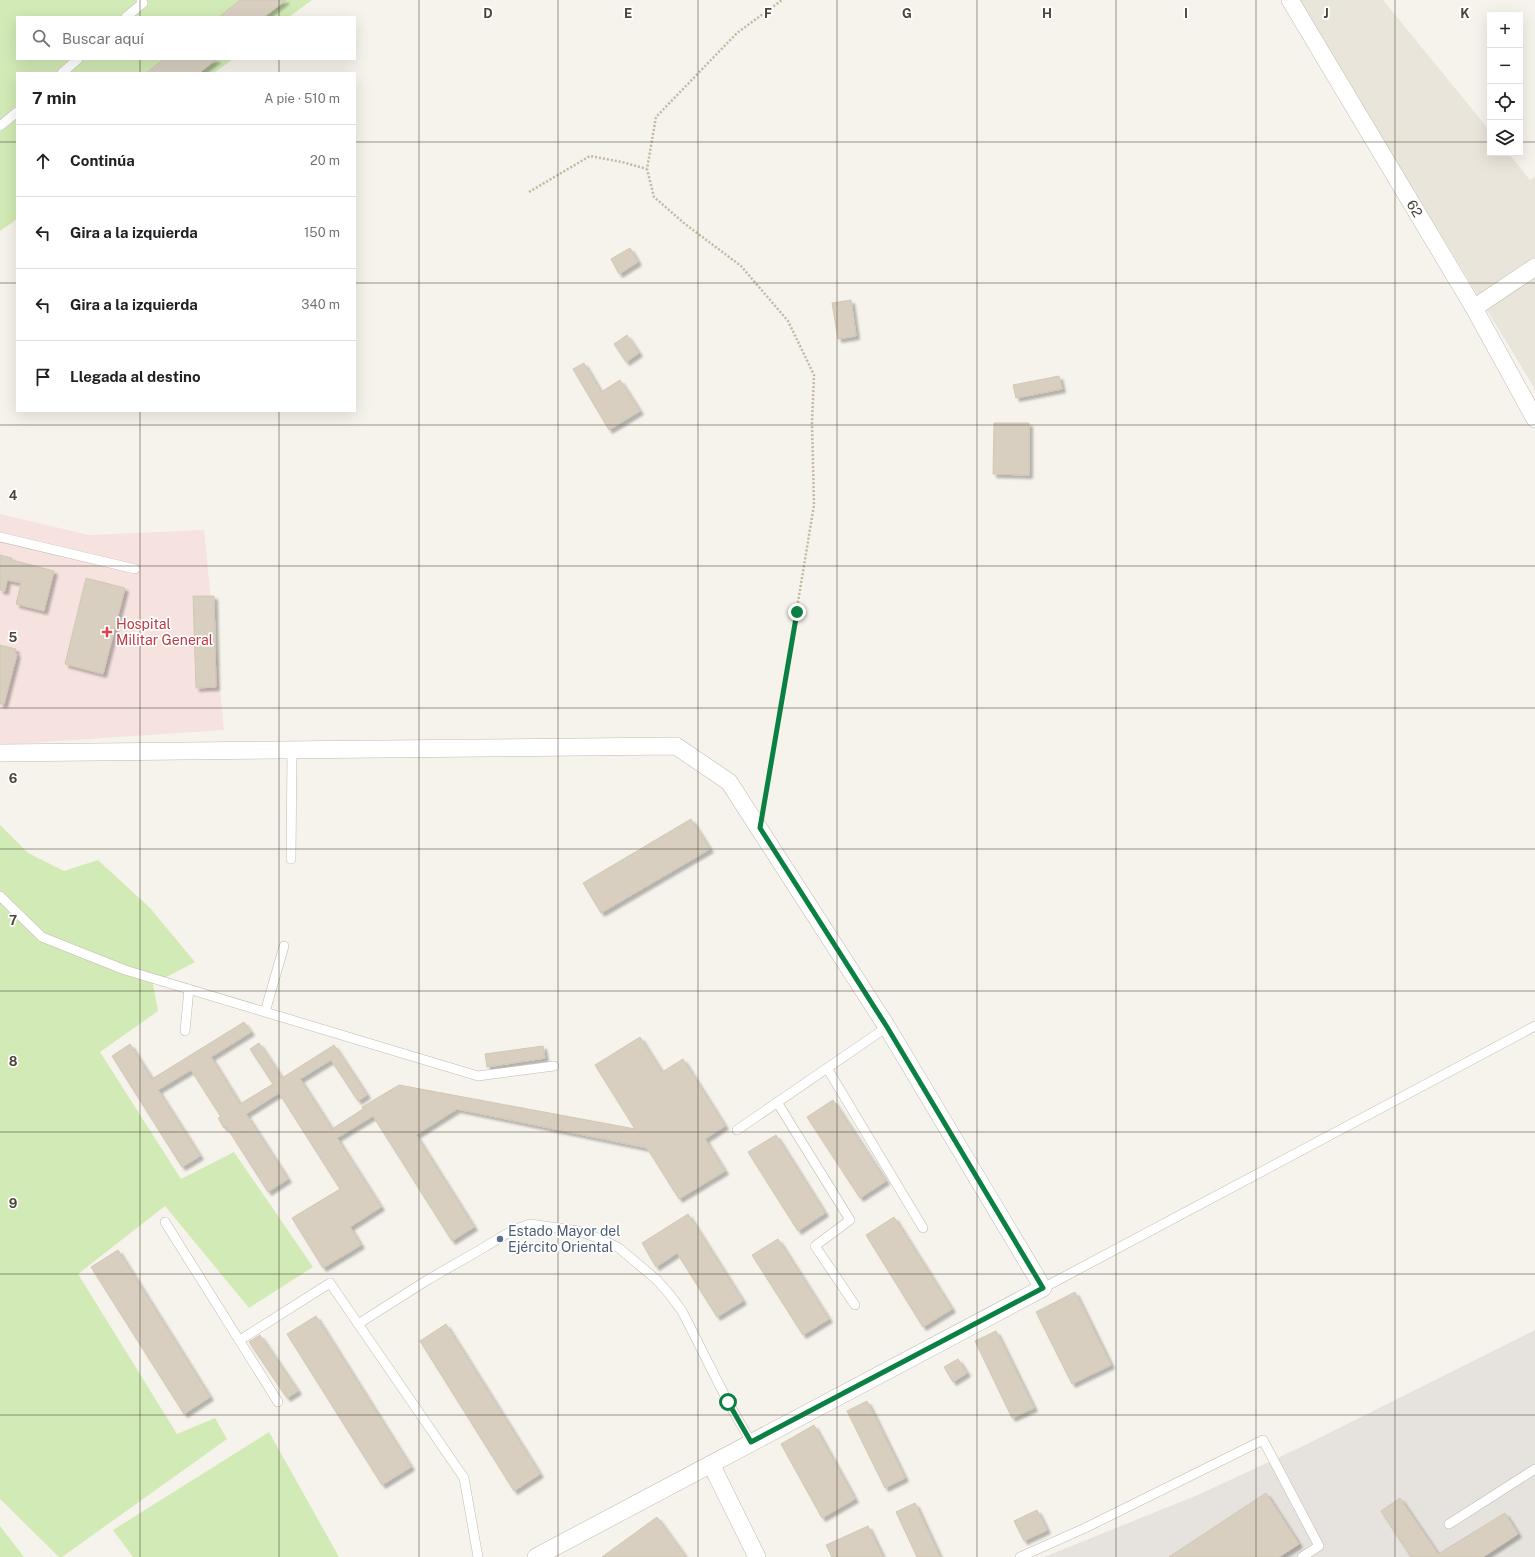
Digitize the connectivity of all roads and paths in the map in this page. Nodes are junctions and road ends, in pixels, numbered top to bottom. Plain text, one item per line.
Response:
1 (141, 0) edge
2 (782, 0) edge
3 (1290, 0) edge
4 (127, 16) edge
5 (77, 60) edge
6 (63, 72) edge
7 (16, 113) edge
8 (0, 126) edge
9 (647, 169) junction
10 (529, 192) dead end
11 (1535, 267) edge
12 (1474, 308) junction
13 (1535, 418) edge
14 (0, 537) edge
15 (135, 570) dead end
16 (292, 750) junction
17 (0, 753) edge
18 (760, 828) junction
19 (291, 859) dead end
20 (0, 896) edge
21 (284, 946) dead end
22 (189, 989) junction
23 (265, 1012) junction
24 (1535, 1026) edge
25 (887, 1027) junction
26 (184, 1031) dead end
27 (554, 1066) dead end
28 (827, 1068) junction
29 (777, 1102) junction
30 (737, 1130) dead end
31 (165, 1222) dead end
32 (923, 1228) dead end
33 (1043, 1288) junction
34 (855, 1305) dead end
35 (358, 1324) junction
36 (240, 1340) junction
37 (278, 1402) dead end
38 (751, 1442) junction
39 (711, 1464) junction
40 (1535, 1469) edge
41 (1449, 1524) dead end
42 (478, 1557) edge
43 (536, 1557) edge
44 (757, 1557) edge
45 (1020, 1557) edge
46 (1302, 1557) edge

1 - 4 lane
2 - 9 path
3 - 12 street, 62
5 - 6 lane
7 - 8 lane
9 - 10 path
9 - 18 path
11 - 12 street
12 - 13 street, 62
14 - 15 lane
16 - 17 street
16 - 18 street
16 - 19 lane
18 - 25 street
20 - 22 lane
21 - 23 lane
22 - 23 lane
22 - 26 lane
23 - 27 lane
24 - 33 lane
25 - 28 lane
25 - 33 street
28 - 29 lane
28 - 32 lane
29 - 30 lane
29 - 34 lane
31 - 36 lane
33 - 38 street
35 - 36 lane
35 - 38 lane
35 - 42 lane
36 - 37 lane
38 - 39 street
39 - 43 street
39 - 44 street
40 - 41 lane
45 - 46 lane

